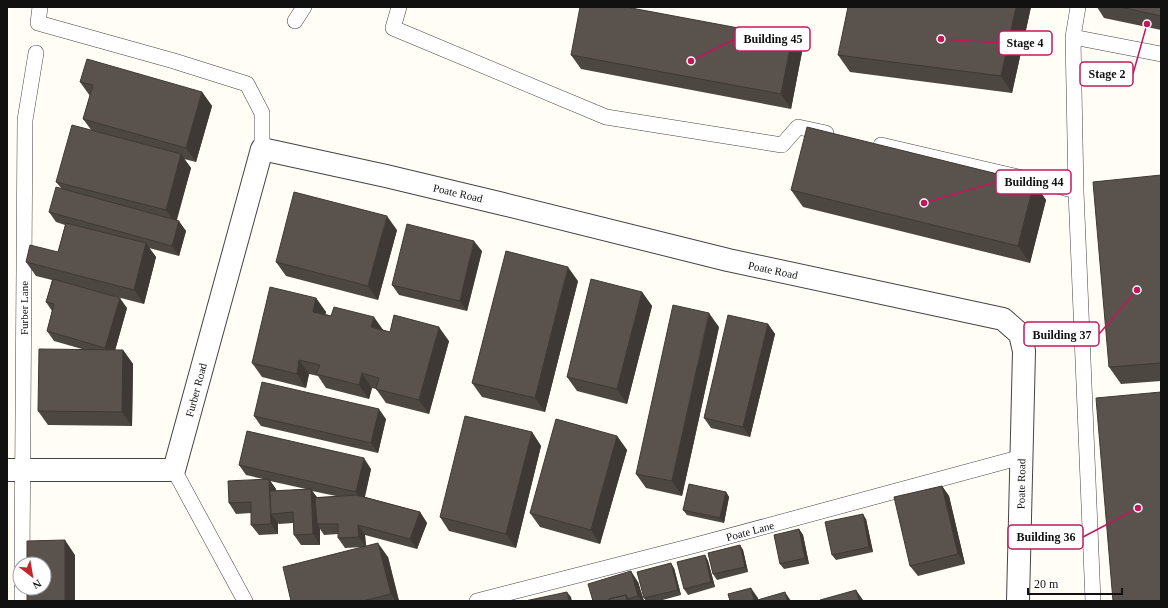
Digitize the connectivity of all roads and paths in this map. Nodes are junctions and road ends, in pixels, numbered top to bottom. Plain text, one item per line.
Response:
1 (40, 7) edge
2 (304, 7) edge
3 (400, 7) edge
4 (1078, 7) edge
5 (295, 22) dead end
6 (1073, 37) junction
7 (36, 53) dead end
8 (1161, 54) edge
9 (837, 135) edge
10 (868, 142) edge
11 (262, 148) junction
12 (1076, 191) junction
13 (1100, 409) edge
14 (1085, 411) junction
15 (1022, 457) junction
16 (15, 470) edge
17 (174, 470) junction
18 (21, 556) edge
19 (245, 601) edge
20 (477, 601) edge
21 (1018, 601) edge
22 (1093, 601) edge

1 - 11 lane
2 - 5 lane
3 - 9 lane
4 - 6 lane
6 - 8 lane
6 - 12 lane
7 - 16 lane, Furber Lane
10 - 12 lane
11 - 15 street, Poate Road
11 - 17 street, Furber Road
12 - 14 lane
13 - 14 lane
14 - 22 lane
15 - 20 lane, Poate Lane
15 - 21 street, Poate Road
16 - 17 street
16 - 18 lane, Furber Lane
17 - 19 lane

